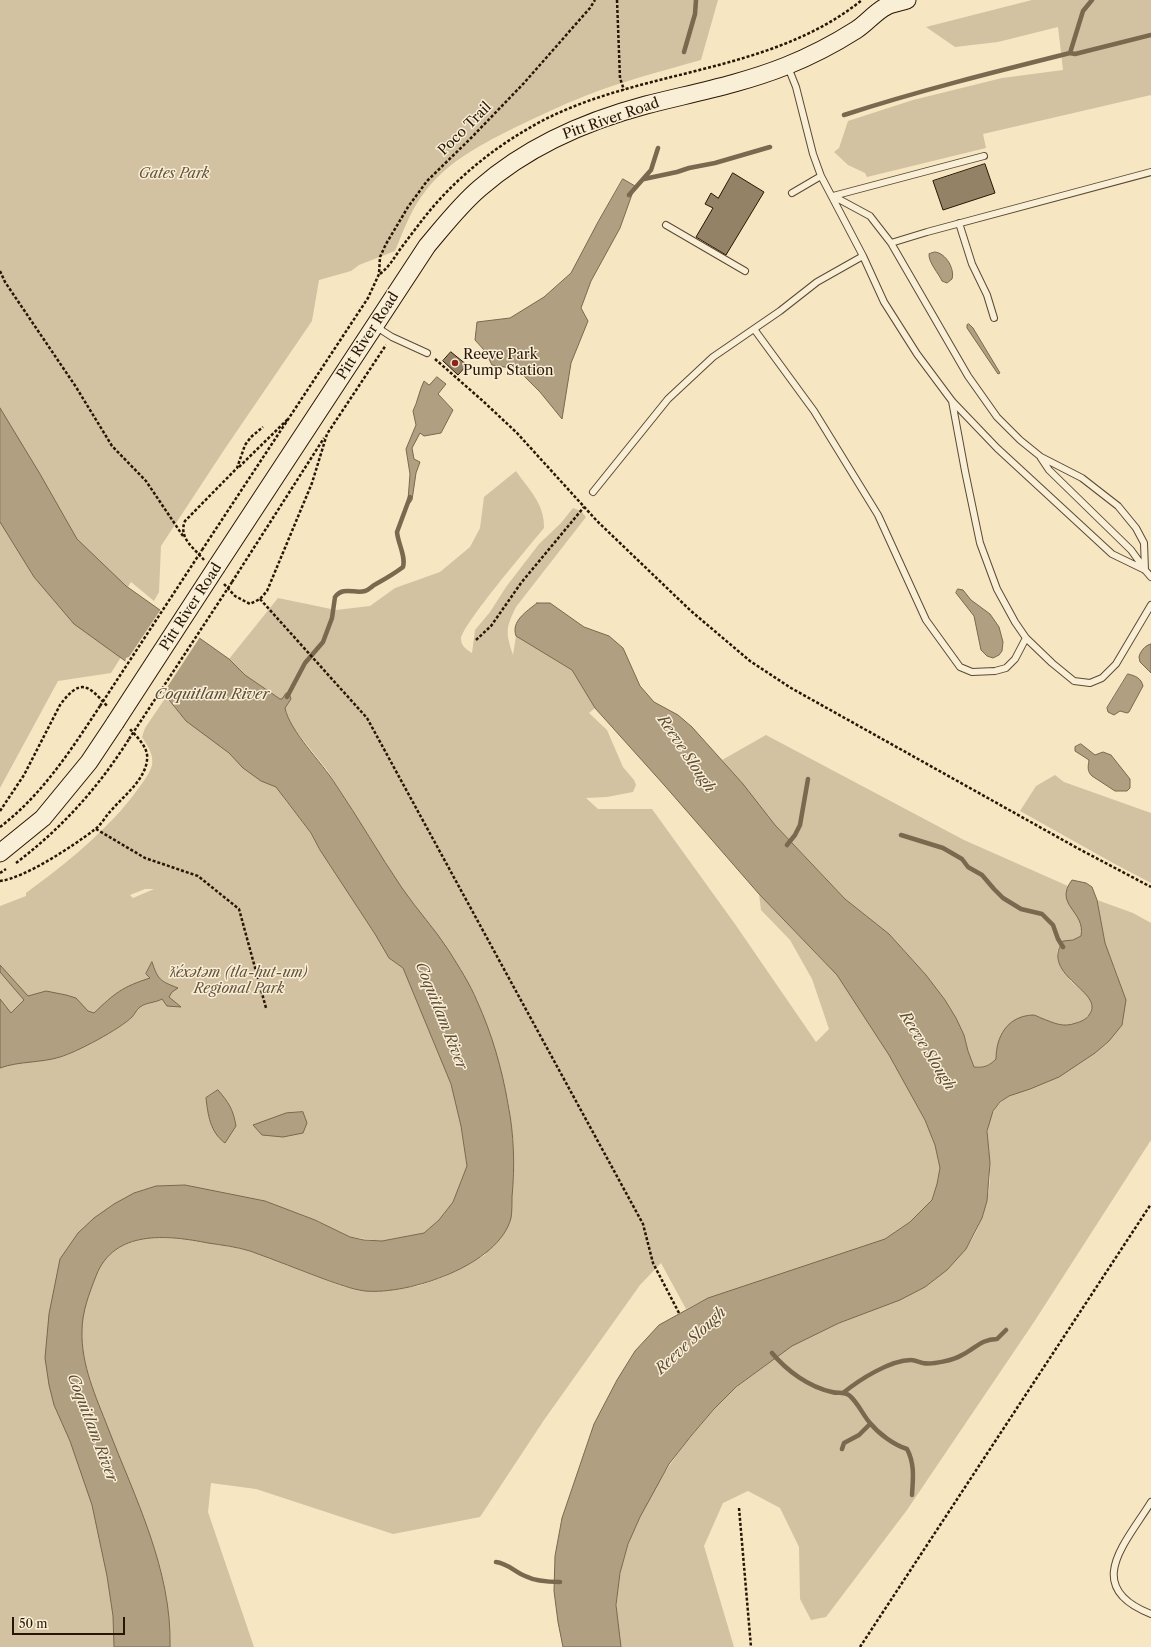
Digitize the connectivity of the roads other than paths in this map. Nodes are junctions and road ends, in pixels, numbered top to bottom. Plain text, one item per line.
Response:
1 (907, 0) edge
2 (888, 3) edge
3 (787, 66) junction
4 (984, 156) dead end
5 (1151, 172) edge
6 (821, 176) junction
7 (792, 193) dead end
8 (833, 196) junction
9 (959, 223) junction
10 (666, 225) dead end
11 (891, 243) junction
12 (863, 256) junction
13 (745, 271) dead end
14 (994, 318) dead end
15 (374, 326) junction
16 (754, 329) junction
17 (427, 353) road end
18 (952, 401) junction
19 (1041, 457) junction
20 (593, 492) dead end
21 (1148, 568) edge
22 (1151, 577) edge
23 (1151, 605) edge
24 (1026, 638) junction
25 (0, 853) edge
26 (1151, 1502) edge
27 (1151, 1614) edge

1 - 2 main road, Pitt River Road
2 - 3 main road, Pitt River Road
3 - 6 lane
3 - 15 main road, Pitt River Road
4 - 8 lane
5 - 9 lane
6 - 7 lane
6 - 8 lane
8 - 11 lane
8 - 12 lane
9 - 11 lane
9 - 14 lane
10 - 13 lane
11 - 19 lane
12 - 16 lane
12 - 18 lane
15 - 17 lane
15 - 25 main road, Pitt River Road, bridge
16 - 20 lane
16 - 24 lane
18 - 21 lane
18 - 24 lane
19 - 21 lane
19 - 21 lane
21 - 22 lane
23 - 24 lane
26 - 27 lane

